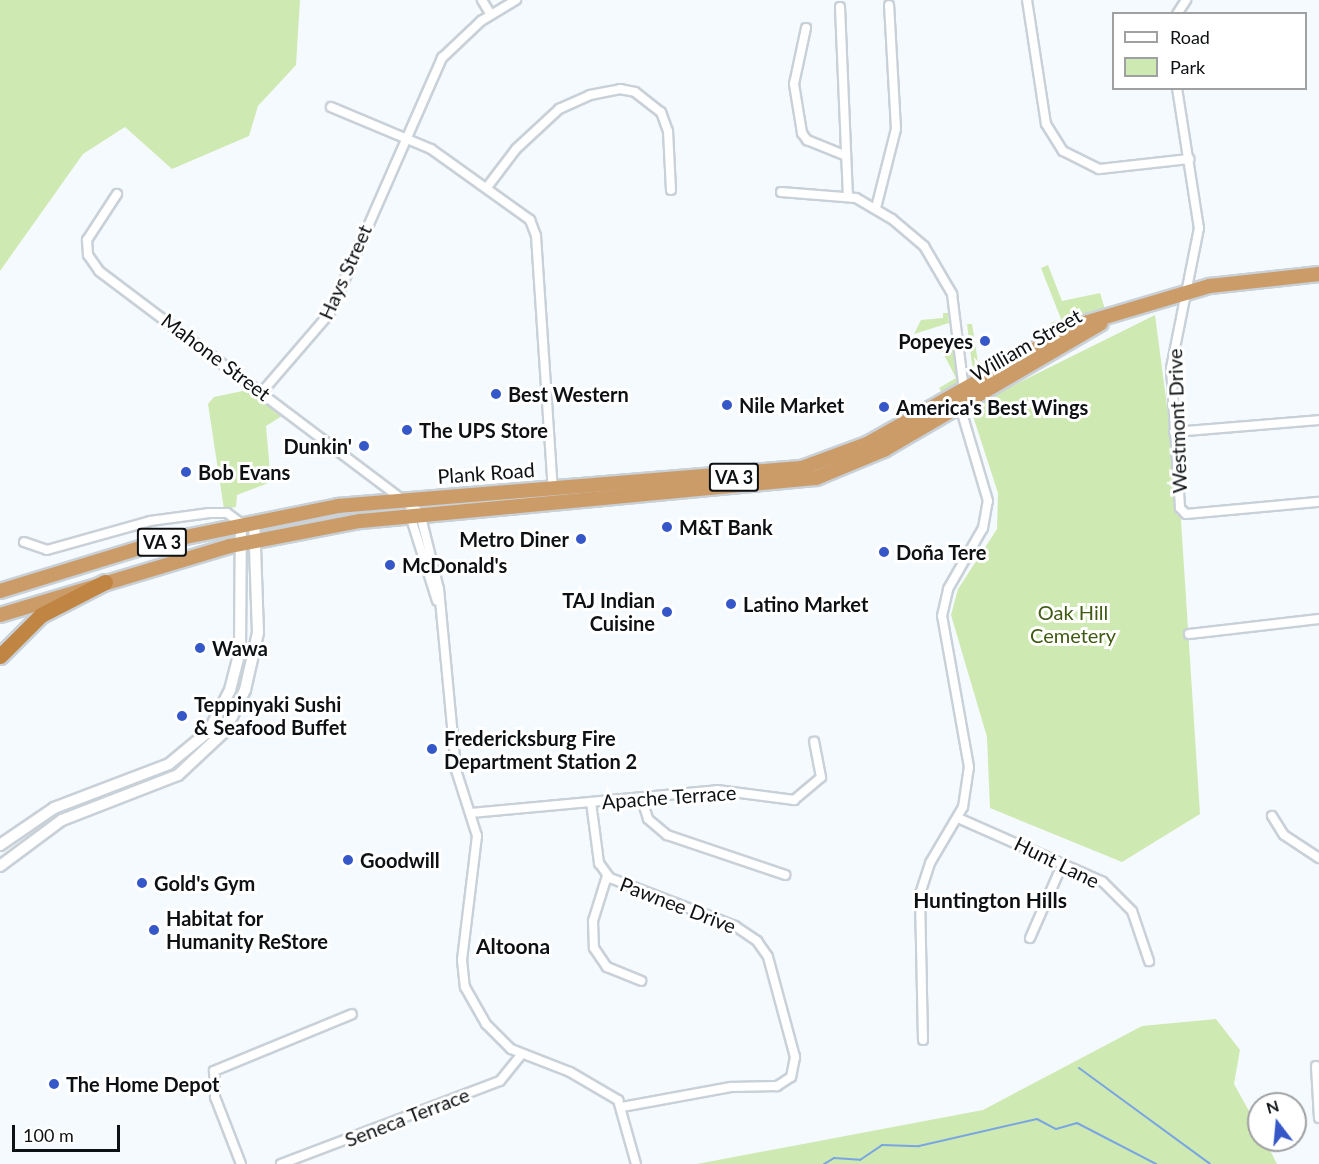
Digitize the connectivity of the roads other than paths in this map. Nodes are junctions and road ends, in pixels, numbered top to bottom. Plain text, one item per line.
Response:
1 (482, 0) edge
2 (516, 0) edge
3 (1027, 0) edge
4 (889, 5) dead end
5 (840, 7) dead end
6 (490, 15) junction
7 (806, 28) dead end
8 (1177, 90) edge
9 (332, 108) dead end
10 (404, 138) junction
11 (844, 155) junction
12 (1189, 159) junction
13 (488, 186) junction
14 (671, 190) dead end
15 (781, 192) dead end
16 (117, 194) dead end
17 (848, 196) junction
18 (876, 208) junction
19 (1319, 274) edge
20 (1187, 292) junction
21 (1113, 315) junction
22 (966, 388) junction
23 (262, 392) junction
24 (958, 407) junction
25 (1319, 420) edge
26 (1174, 432) junction
27 (644, 483) junction
28 (600, 486) junction
29 (553, 489) junction
30 (621, 497) junction
31 (403, 498) junction
32 (584, 499) junction
33 (1319, 502) edge
34 (415, 514) junction
35 (248, 522) junction
36 (24, 542) dead end
37 (248, 543) junction
38 (105, 582) junction
39 (0, 591) edge
40 (0, 615) edge
41 (1319, 620) edge
42 (1190, 634) dead end
43 (0, 656) edge
44 (814, 741) dead end
45 (641, 797) junction
46 (591, 802) junction
47 (471, 813) junction
48 (1272, 816) dead end
49 (958, 818) junction
50 (0, 845) edge
51 (1319, 858) edge
52 (1063, 863) junction
53 (0, 866) edge
54 (785, 875) dead end
55 (607, 876) junction
56 (1030, 938) dead end
57 (1149, 961) dead end
58 (641, 981) dead end
59 (352, 1014) dead end
60 (923, 1040) dead end
61 (521, 1055) junction
62 (1316, 1066) dead end
63 (622, 1107) junction
64 (1319, 1118) edge
65 (242, 1164) edge
66 (281, 1164) edge
67 (636, 1164) edge

1 - 6 street
2 - 6 street, Hays Street
3 - 12 street
4 - 18 street
5 - 11 street
6 - 10 street, Hays Street
7 - 11 street
8 - 12 street, Westmont Drive
9 - 10 street
10 - 13 street
10 - 23 street, Hays Street
11 - 17 street
12 - 20 street, Westmont Drive
13 - 14 street
13 - 29 street
15 - 17 street
16 - 23 street, Mahone Street
17 - 18 street
18 - 22 street
19 - 20 highway, William Street / VA 3
20 - 21 highway, William Street / VA 3
20 - 26 street, Westmont Drive
21 - 22 highway, William Street / VA 3
21 - 24 highway, William Street / VA 3
22 - 24 street
22 - 27 highway, Plank Road / VA 3
23 - 31 street, Mahone Street
24 - 30 highway, Plank Road / VA 3
24 - 49 street
25 - 26 street
26 - 33 street, Westmont Drive
27 - 28 highway, Plank Road / VA 3
27 - 30 highway
28 - 29 highway, Plank Road / VA 3
28 - 32 highway
29 - 31 highway, Plank Road / VA 3
30 - 32 highway, Plank Road / VA 3
31 - 34 street, Mahone Street
31 - 35 highway, Plank Road / VA 3
32 - 34 highway, Plank Road / VA 3
34 - 37 highway, Plank Road / VA 3
34 - 47 street
35 - 36 street
35 - 37 street
35 - 39 highway, Plank Road / VA 3
37 - 38 highway, Plank Road / VA 3
37 - 50 street
37 - 53 street
38 - 40 highway, Plank Road / VA 3
38 - 43 highway
41 - 42 street
44 - 45 street, Apache Terrace
45 - 46 street, Apache Terrace
45 - 54 street
46 - 47 street, Apache Terrace
46 - 55 street, Pawnee Drive
47 - 61 street
48 - 51 street
49 - 52 street, Hunt Lane
49 - 60 street
52 - 56 street
52 - 57 street, Hunt Lane
55 - 58 street
55 - 63 street, Pawnee Drive
59 - 65 street
61 - 63 street
61 - 66 street, Seneca Terrace
62 - 64 street
63 - 67 street

